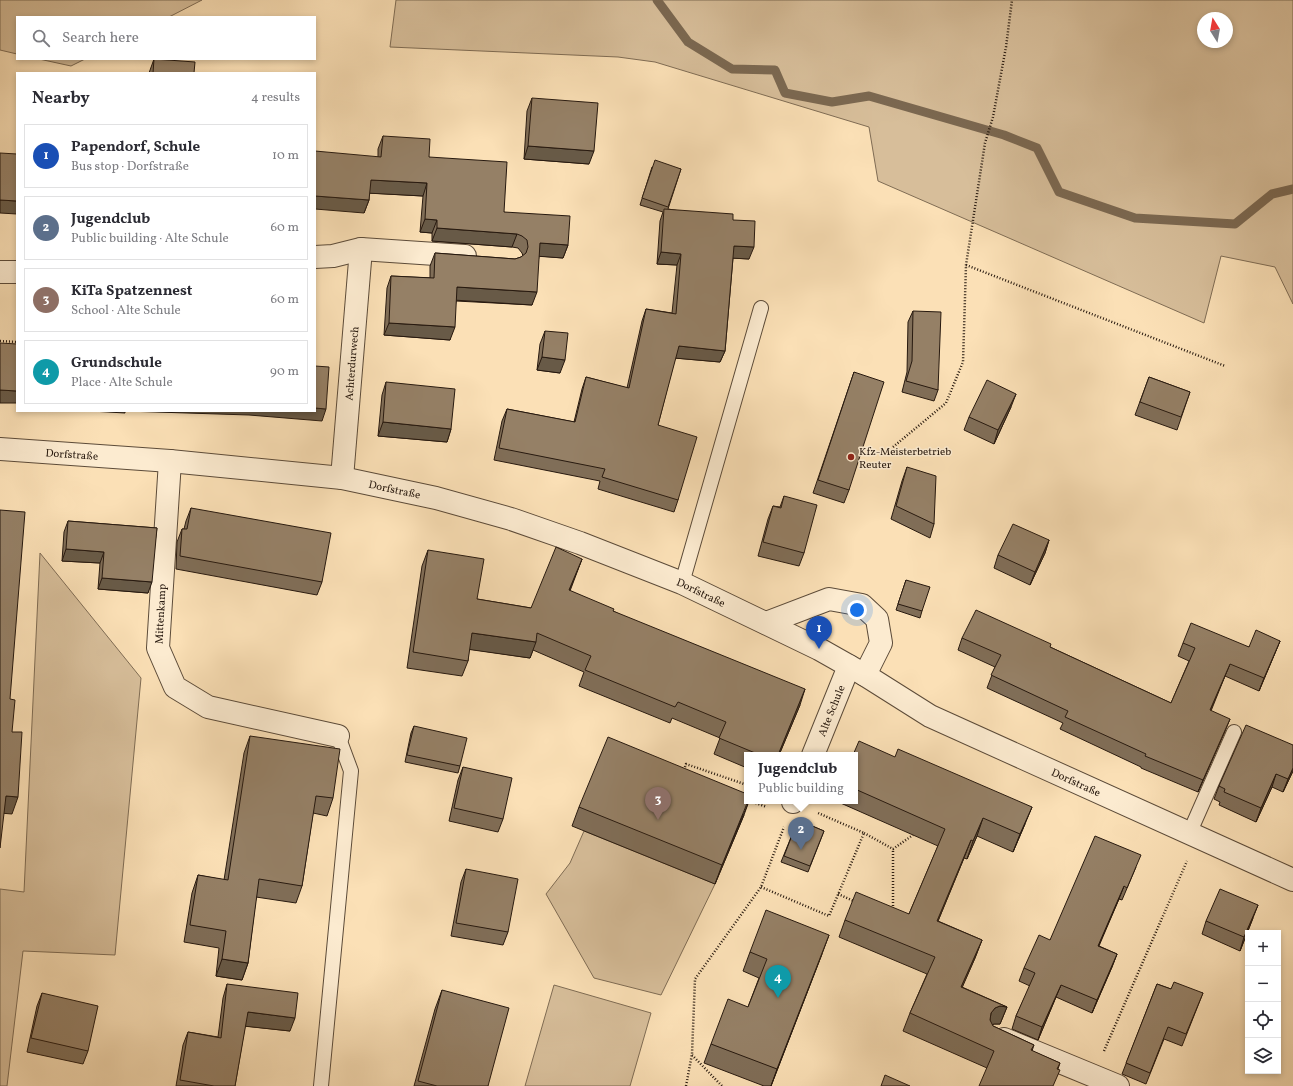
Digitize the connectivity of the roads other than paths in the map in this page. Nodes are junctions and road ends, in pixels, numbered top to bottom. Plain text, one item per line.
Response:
1 (361, 249) junction
2 (316, 257) edge
3 (487, 258) edge
4 (0, 272) edge
5 (16, 272) edge
6 (761, 308) dead end
7 (0, 449) edge
8 (170, 461) junction
9 (342, 478) junction
10 (682, 583) junction
11 (766, 623) junction
12 (857, 670) junction
13 (1234, 732) dead end
14 (338, 736) joint
15 (815, 752) edge
16 (1193, 836) junction
17 (1293, 880) edge
18 (996, 1036) edge
19 (321, 1086) edge
20 (1118, 1086) edge

1 - 2 street
1 - 3 street
1 - 9 street, Achterdurwech
4 - 5 street
6 - 10 lane
7 - 8 street, Dorfstraße
8 - 9 street, Dorfstraße
8 - 14 street, Mittenkamp
9 - 10 street, Dorfstraße
10 - 11 street, Dorfstraße
11 - 12 street, Dorfstraße
11 - 12 street
12 - 15 street, Alte Schule
12 - 16 street, Dorfstraße
13 - 16 lane
14 - 19 lane
16 - 17 street, Dorfstraße
18 - 20 street

